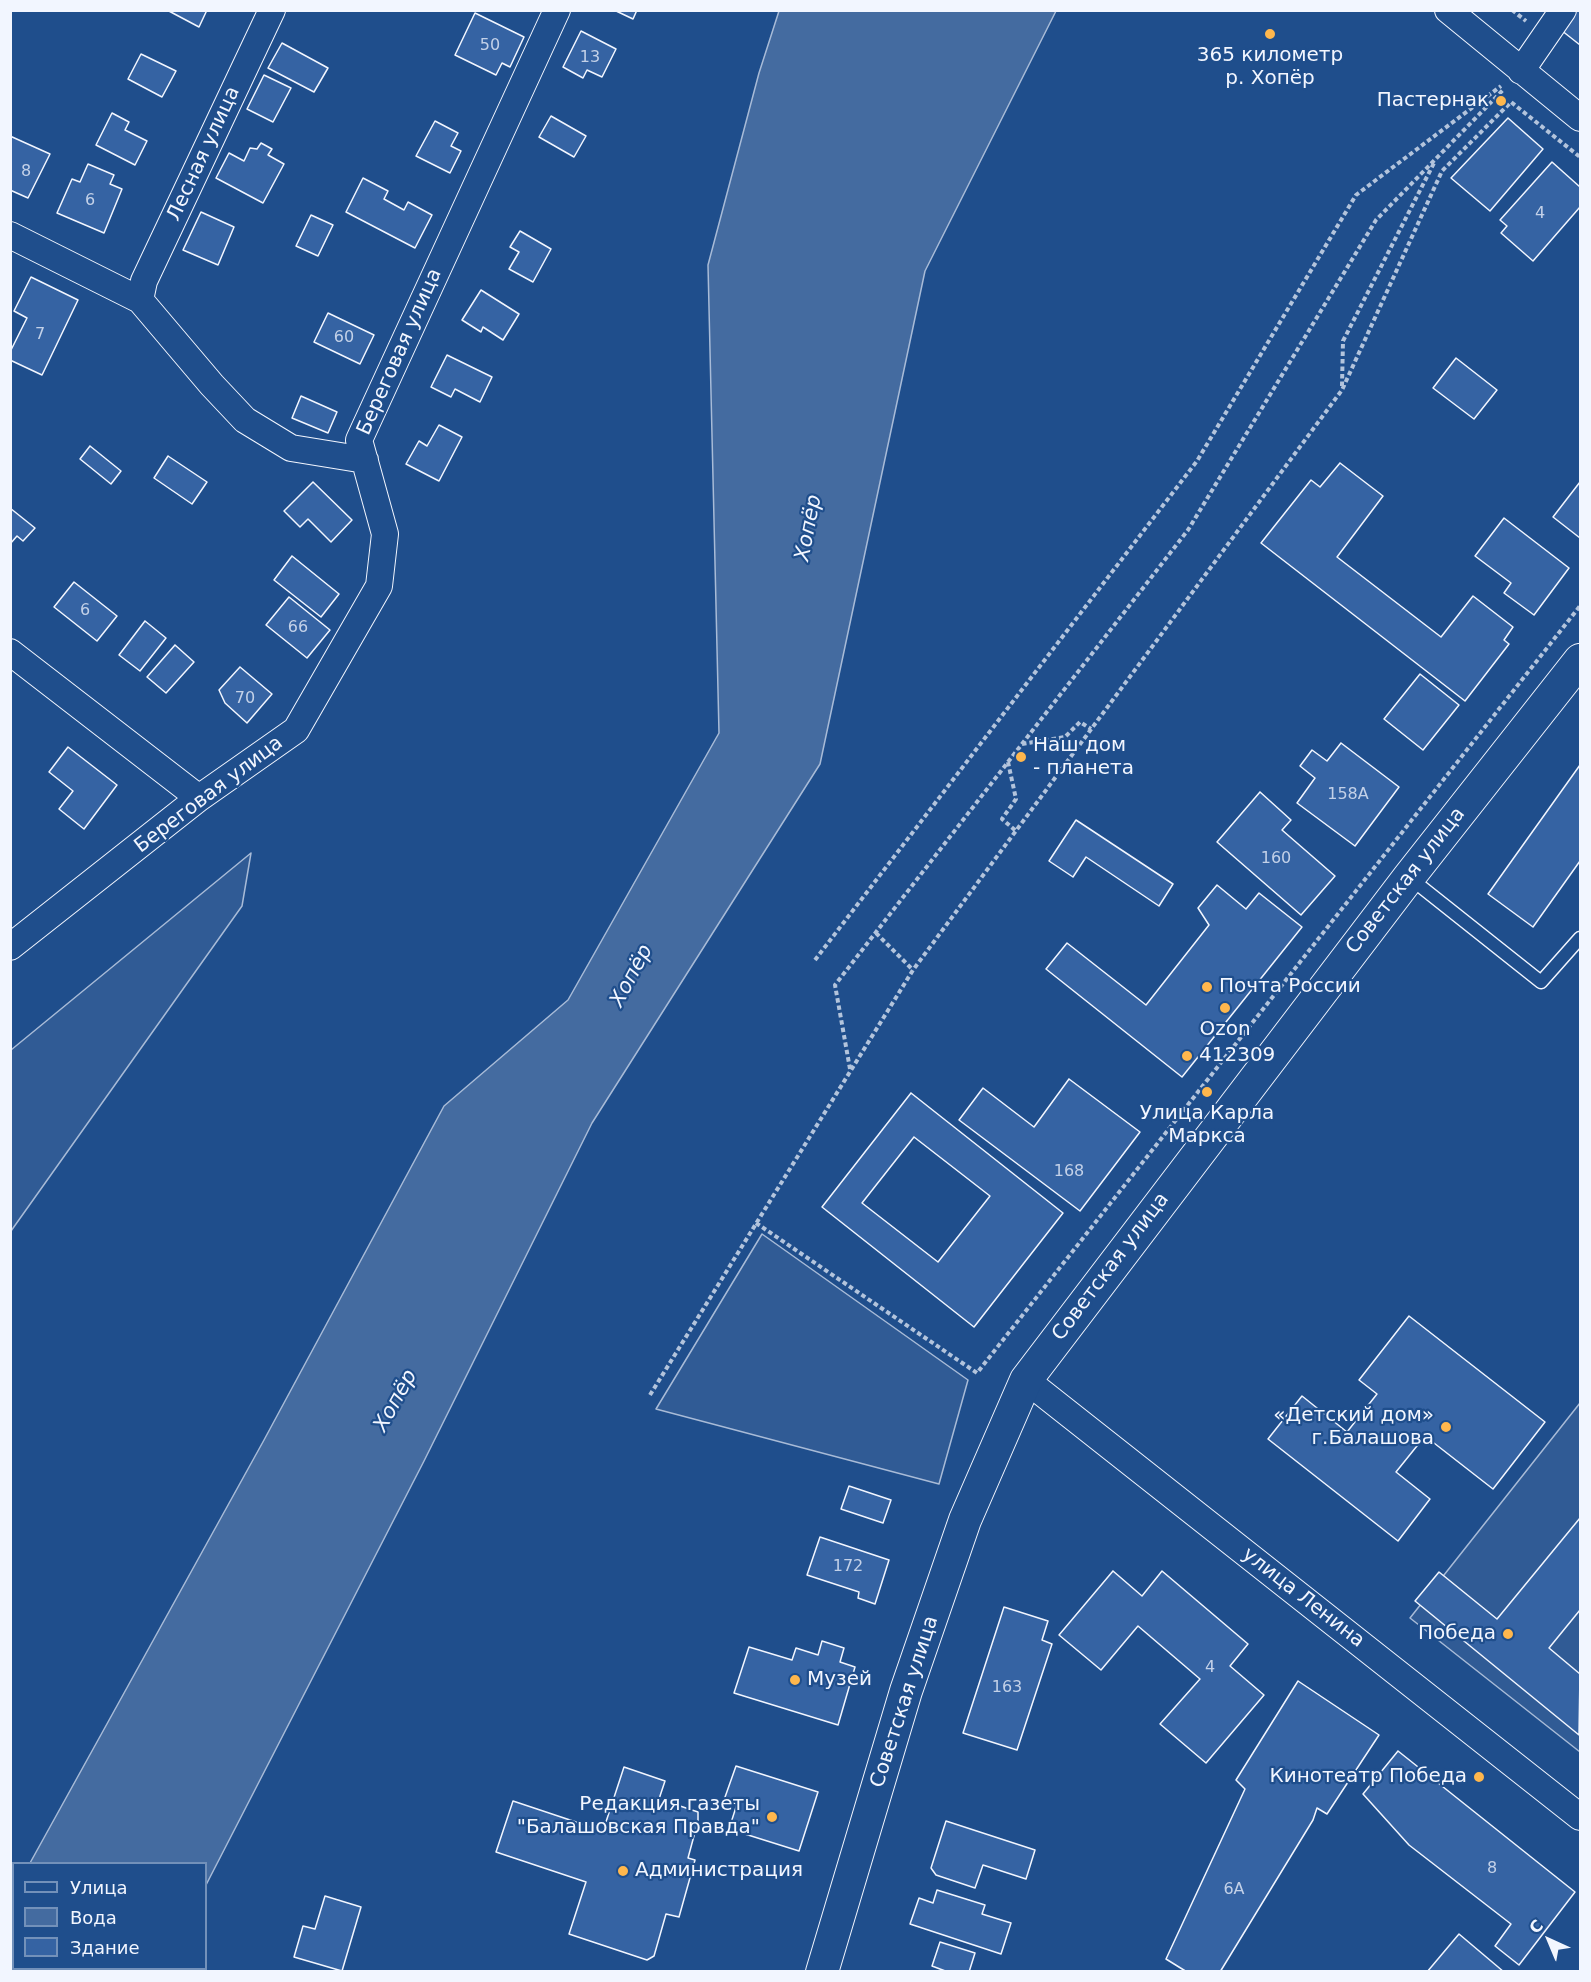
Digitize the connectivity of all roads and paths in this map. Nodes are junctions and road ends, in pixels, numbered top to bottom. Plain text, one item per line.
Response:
1 (272, 10) edge
2 (557, 10) edge
3 (1448, 10) edge
4 (1563, 10) edge
5 (1521, 71) junction
6 (1581, 118) edge
7 (1581, 157) edge
8 (1437, 158) junction
9 (10, 235) edge
10 (140, 300) junction
11 (1342, 390) junction
12 (364, 460) junction
13 (1581, 606) edge
14 (10, 652) edge
15 (1581, 660) edge
16 (1091, 729) junction
17 (1023, 744) junction
18 (1008, 762) junction
19 (199, 798) junction
20 (1016, 831) junction
21 (1409, 877) junction
22 (876, 933) junction
23 (1581, 938) edge
24 (10, 947) edge
25 (815, 960) dead end
26 (913, 969) junction
27 (850, 1071) junction
28 (756, 1223) junction
29 (1026, 1380) junction
30 (650, 1395) dead end
31 (1581, 1816) edge
32 (822, 1971) edge

1 - 10 street, Лесная улица
2 - 12 street, Береговая улица
3 - 5 street
4 - 5 street
5 - 6 street
5 - 8 path
5 - 25 path
7 - 11 path
8 - 11 path
8 - 17 path
9 - 10 street
10 - 12 street
11 - 16 path
12 - 19 street, Береговая улица
13 - 28 path
14 - 19 street
15 - 21 street, Советская улица
16 - 17 path
16 - 20 path
17 - 18 path
18 - 20 path
18 - 22 path
19 - 24 street, Береговая улица
20 - 26 path
21 - 23 lane
21 - 29 street, Советская улица
22 - 26 path
22 - 27 path
26 - 27 path
27 - 28 path
28 - 30 path
29 - 31 street, улица Ленина
29 - 32 street, Советская улица

